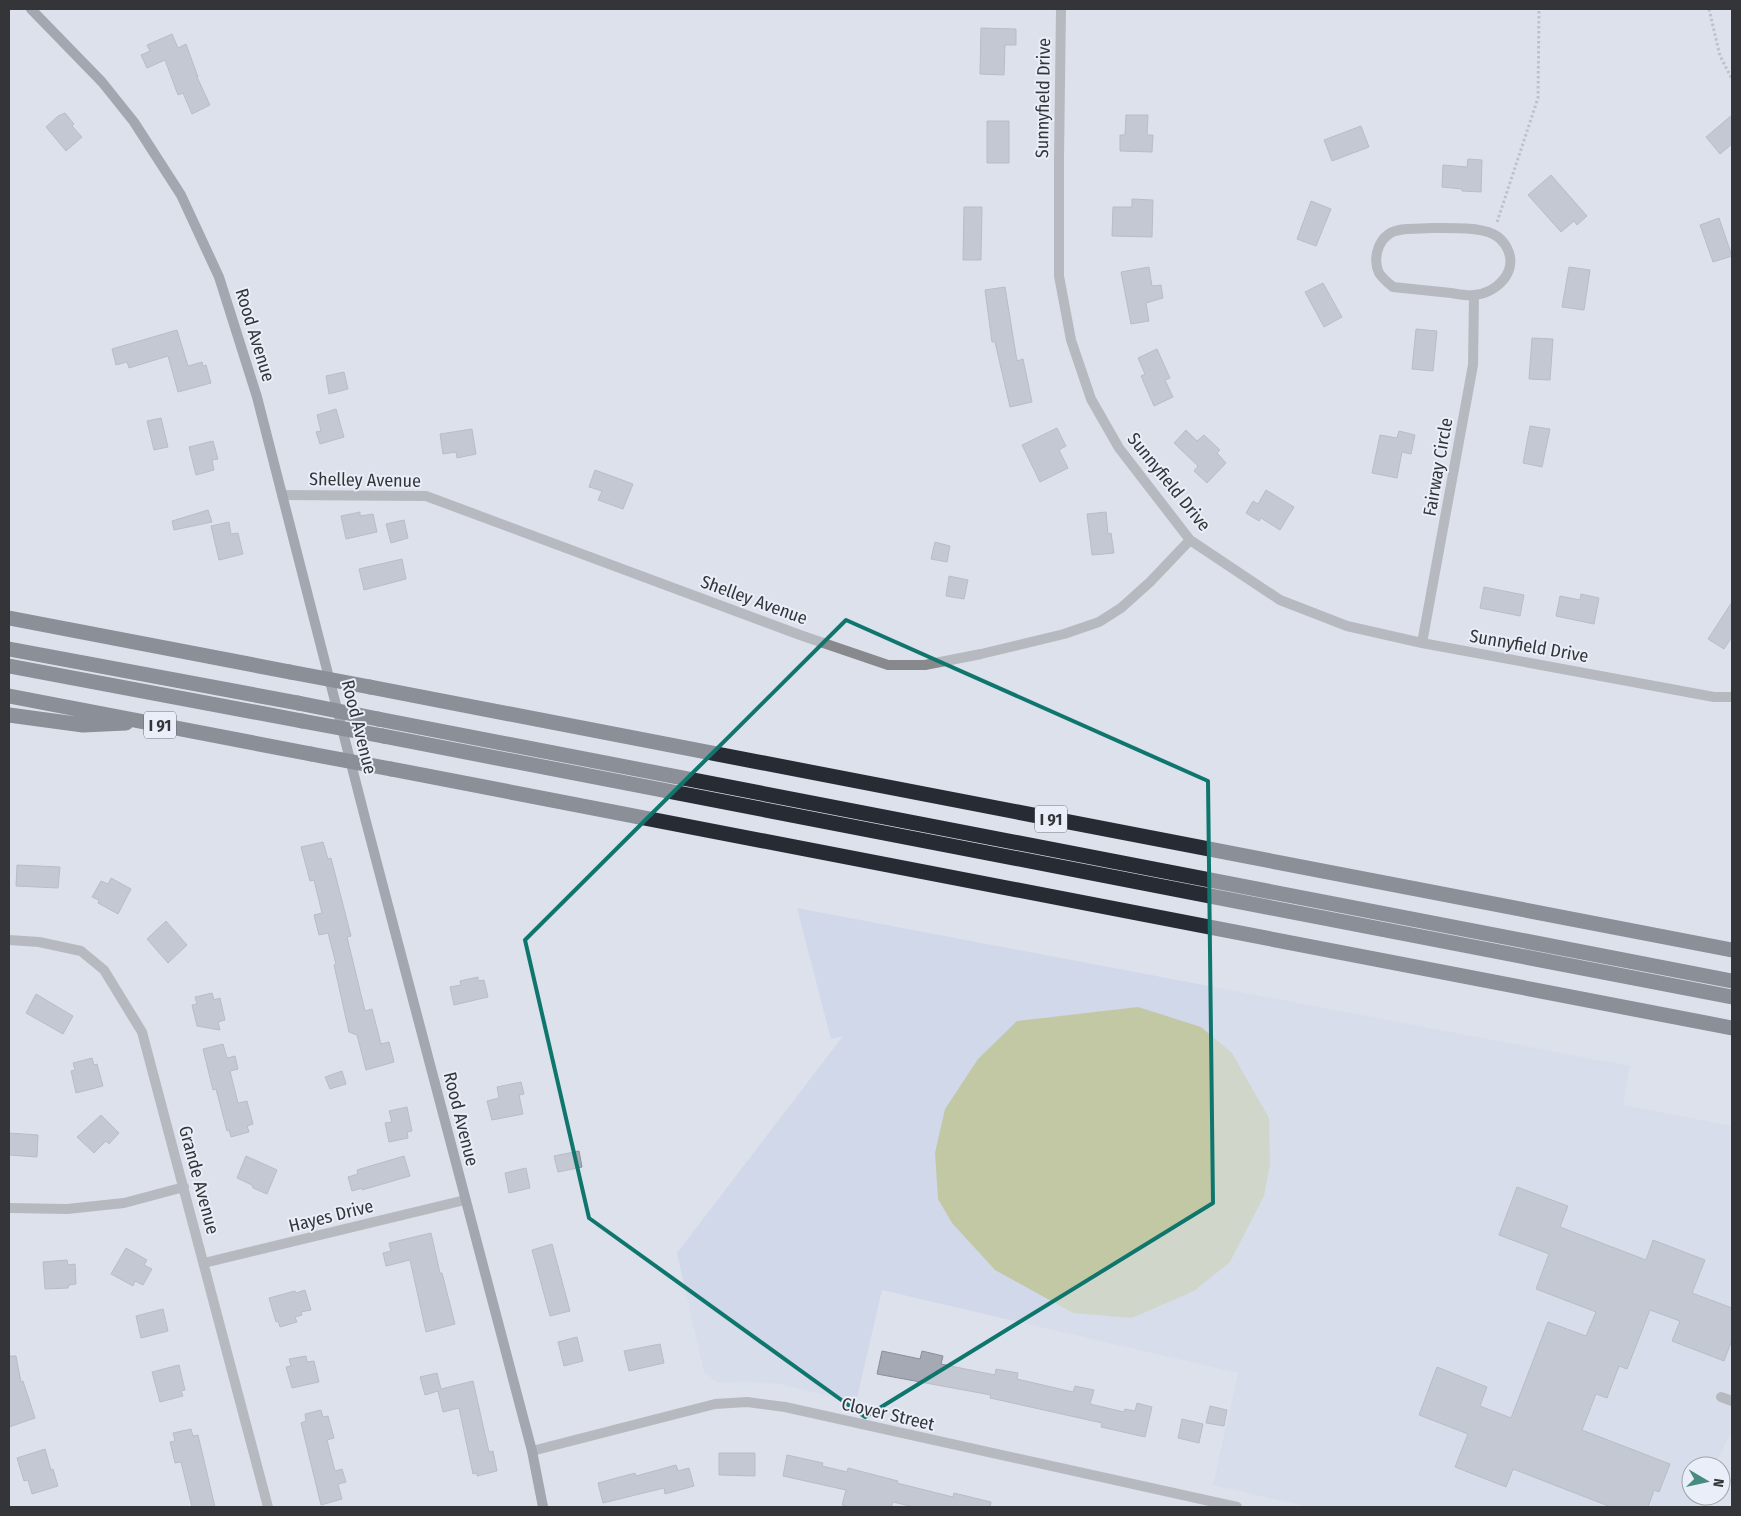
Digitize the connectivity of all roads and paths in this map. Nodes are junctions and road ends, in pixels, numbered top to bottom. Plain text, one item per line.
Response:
1 (31, 9) edge
2 (1061, 9) edge
3 (1539, 9) edge
4 (1709, 9) edge
5 (1732, 79) edge
6 (1493, 234) junction
7 (1474, 295) junction
8 (282, 494) junction
9 (1190, 540) junction
10 (9, 618) edge
11 (1422, 643) junction
12 (9, 649) edge
13 (9, 666) edge
14 (9, 696) edge
15 (1732, 697) edge
16 (9, 715) edge
17 (142, 721) junction
18 (9, 940) edge
19 (1732, 950) edge
20 (1732, 981) edge
21 (1732, 997) edge
22 (1732, 1028) edge
23 (184, 1187) junction
24 (465, 1200) junction
25 (9, 1208) edge
26 (204, 1263) junction
27 (1721, 1398) dead end
28 (1732, 1401) edge
29 (532, 1451) junction
30 (268, 1507) edge
31 (543, 1507) edge
32 (1237, 1507) edge

1 - 8 street, Rood Avenue
2 - 9 street, Sunnyfield Drive
3 - 6 path
4 - 5 path
6 - 7 street
6 - 7 street
7 - 11 street, Fairway Circle
8 - 9 street, Shelley Avenue
8 - 24 street, Rood Avenue
9 - 11 street, Sunnyfield Drive
10 - 19 highway, I 91, bridge
11 - 15 street, Sunnyfield Drive
12 - 20 highway, bridge
13 - 21 highway, bridge
14 - 17 highway, I 91
16 - 17 highway
17 - 22 highway, I 91, bridge
18 - 23 street, Grande Avenue
23 - 25 street
23 - 26 street, Grande Avenue
24 - 26 street, Hayes Drive
24 - 29 street, Rood Avenue
26 - 30 street, Grande Avenue
27 - 28 street
29 - 31 street, Rood Avenue
29 - 32 street, Clover Street

